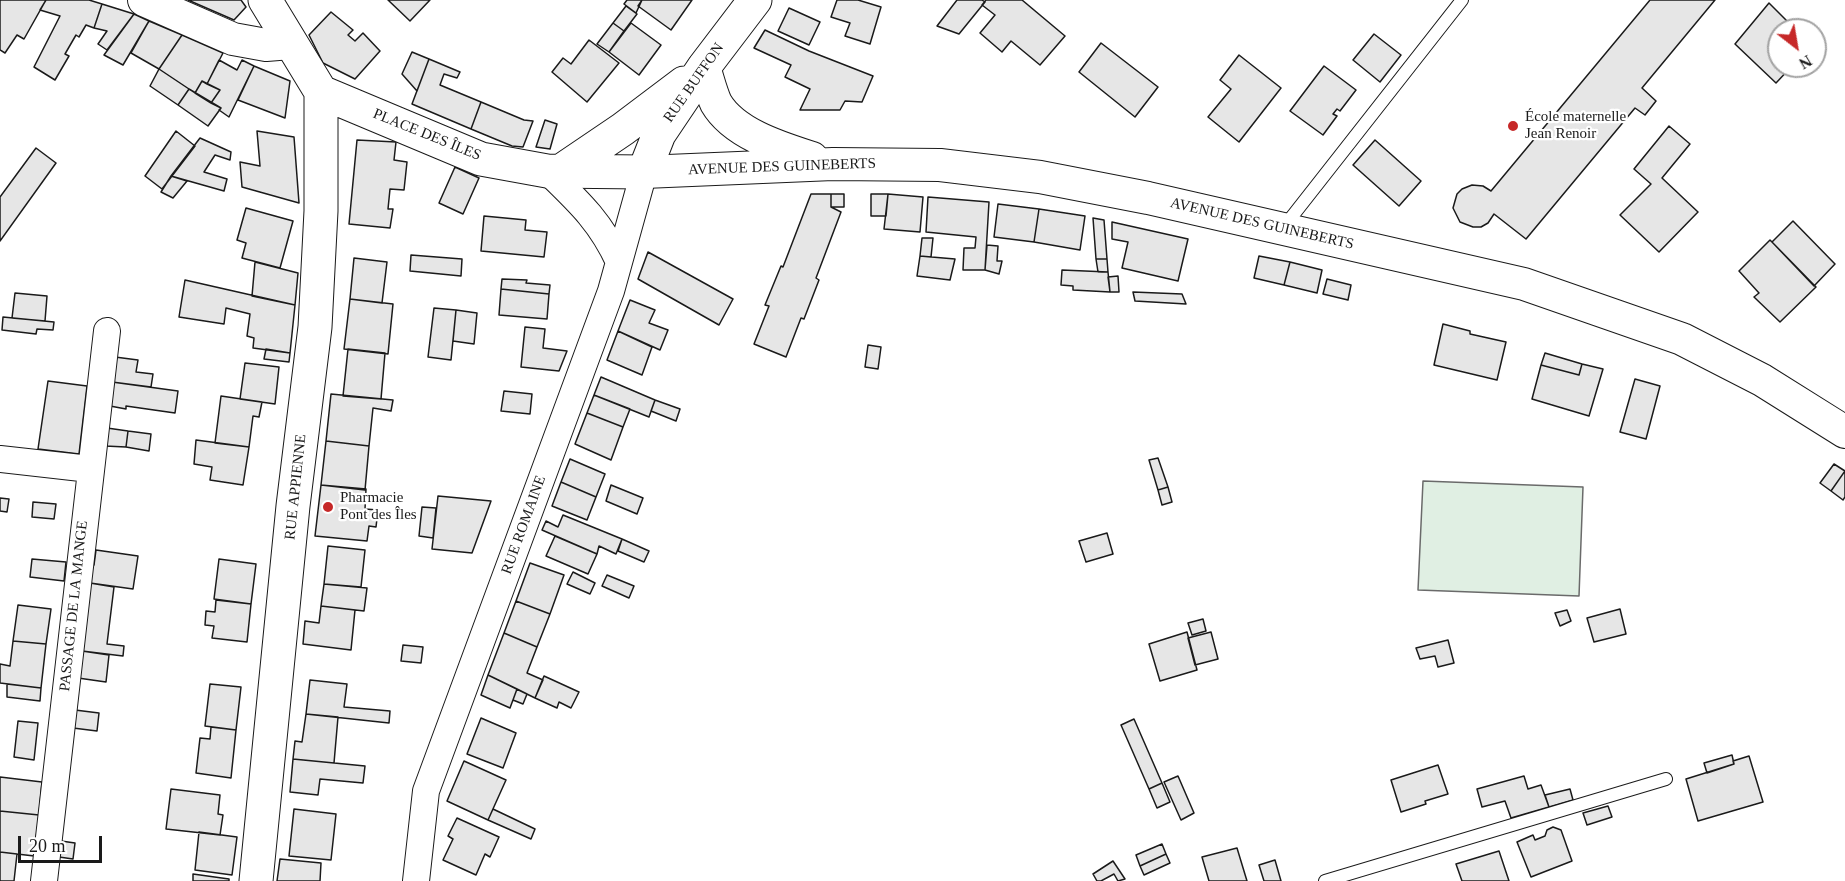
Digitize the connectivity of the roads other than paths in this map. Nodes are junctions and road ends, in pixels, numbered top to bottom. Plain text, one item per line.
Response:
1 (144, 0) edge
2 (266, 0) edge
3 (755, 0) edge
4 (1462, 0) edge
5 (291, 43) junction
6 (704, 67) junction
7 (321, 92) junction
8 (833, 164) junction
9 (554, 171) junction
10 (644, 171) junction
11 (1282, 228) junction
12 (619, 262) junction
13 (107, 331) dead end
14 (1845, 432) edge
15 (0, 459) edge
16 (90, 469) junction
17 (1666, 779) dead end
18 (44, 881) edge
19 (256, 881) edge
20 (416, 881) edge
21 (1325, 881) edge

1 - 5 street
2 - 5 main road
3 - 6 main road, RUE BUFFON
4 - 11 lane
5 - 7 main road
6 - 8 street
6 - 9 main road
6 - 10 main road, RUE BUFFON
7 - 9 main road, PLACE DES ÎLES
7 - 19 main road, RUE APPIENNE
8 - 10 street, AVENUE DES GUINEBERTS
8 - 11 street, AVENUE DES GUINEBERTS
9 - 10 main road, PLACE DES ÎLES
9 - 12 street
10 - 12 street, RUE ROMAINE
11 - 14 street, AVENUE DES GUINEBERTS
12 - 20 street, RUE ROMAINE
13 - 16 street, PASSAGE DE LA MANGE
15 - 16 street
16 - 18 street, PASSAGE DE LA MANGE
17 - 21 lane

